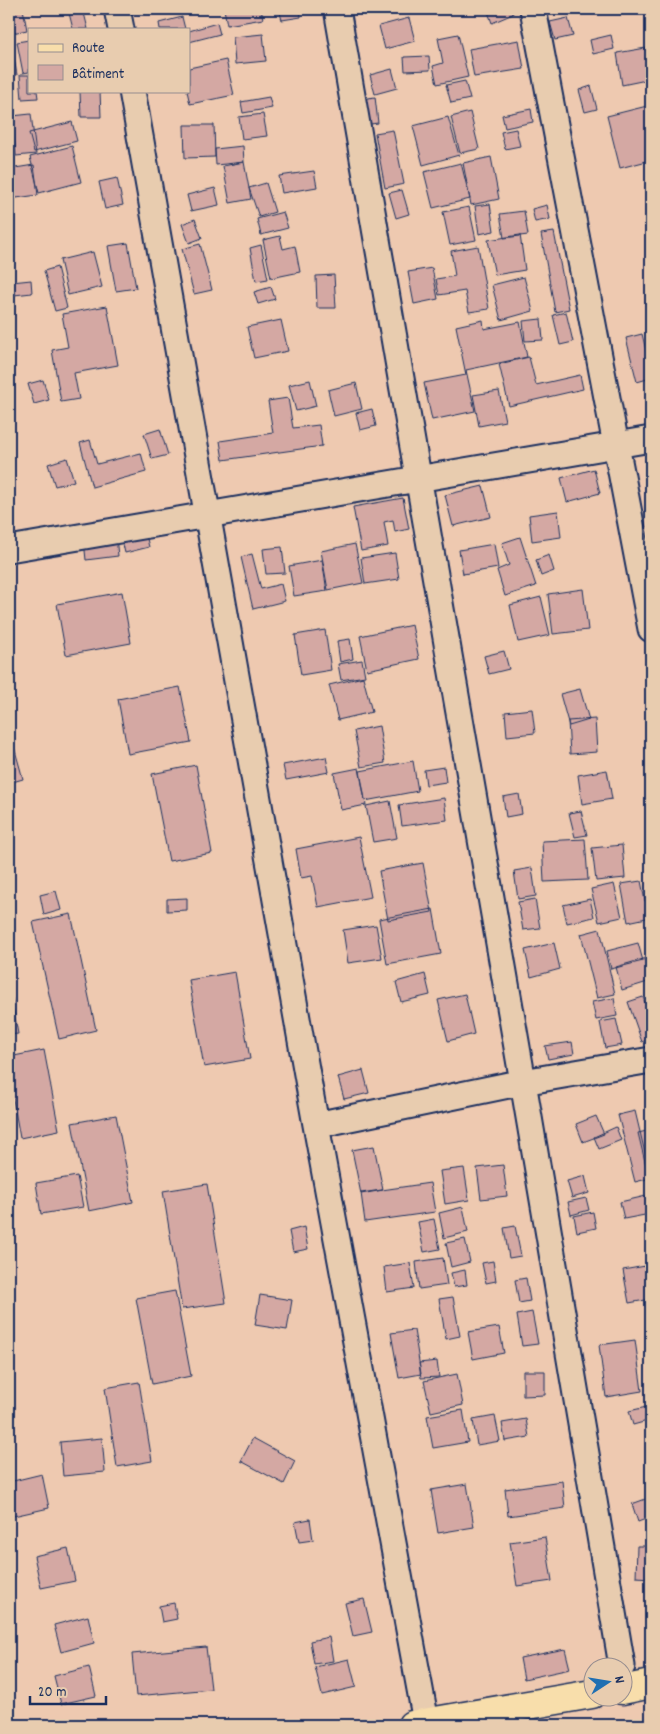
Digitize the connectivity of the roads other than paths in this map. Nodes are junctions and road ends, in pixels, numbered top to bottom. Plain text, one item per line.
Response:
1 (117, 9) edge
2 (338, 9) edge
3 (532, 9) edge
4 (121, 28) edge
5 (132, 92) edge
6 (651, 439) edge
7 (616, 445) junction
8 (419, 478) junction
9 (208, 515) junction
10 (9, 549) edge
11 (651, 629) edge
12 (651, 1060) edge
13 (523, 1082) junction
14 (316, 1125) junction
15 (625, 1656) edge
16 (582, 1696) edge
17 (419, 1724) edge

1 - 4 street
2 - 8 street
3 - 7 street
5 - 9 street
6 - 7 street
7 - 8 street
7 - 11 street
8 - 9 street
8 - 13 street
9 - 10 street
9 - 14 street
12 - 13 street
13 - 14 street
13 - 15 street
14 - 17 street
16 - 17 main road

